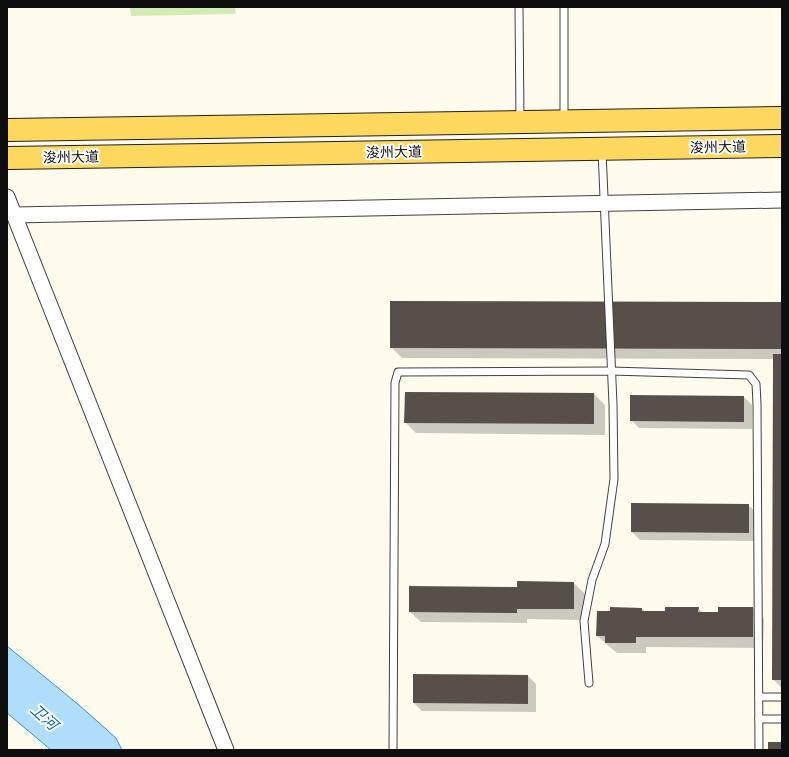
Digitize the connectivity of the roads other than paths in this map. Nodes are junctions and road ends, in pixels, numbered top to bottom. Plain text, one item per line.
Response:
1 (520, 7) edge
2 (564, 7) edge
3 (782, 118) edge
4 (564, 122) junction
5 (520, 123) junction
6 (7, 130) edge
7 (782, 146) edge
8 (602, 149) junction
9 (7, 158) edge
10 (7, 197) edge
11 (782, 200) edge
12 (604, 204) junction
13 (14, 215) junction
14 (611, 371) junction
15 (589, 683) dead end
16 (759, 697) junction
17 (782, 697) edge
18 (759, 719) junction
19 (782, 719) edge
20 (226, 750) edge
21 (393, 750) edge
22 (759, 750) edge

1 - 5 lane
2 - 4 lane
3 - 4 main road, 浚州大道
4 - 5 main road, 浚州大道
5 - 6 main road, 浚州大道
7 - 8 main road, 浚州大道
8 - 9 main road, 浚州大道
8 - 12 lane
10 - 13 street
11 - 12 street
12 - 13 street
12 - 14 lane
13 - 20 street
14 - 15 lane
14 - 16 lane
14 - 21 lane
16 - 17 lane
16 - 18 lane
18 - 19 lane
18 - 22 lane

